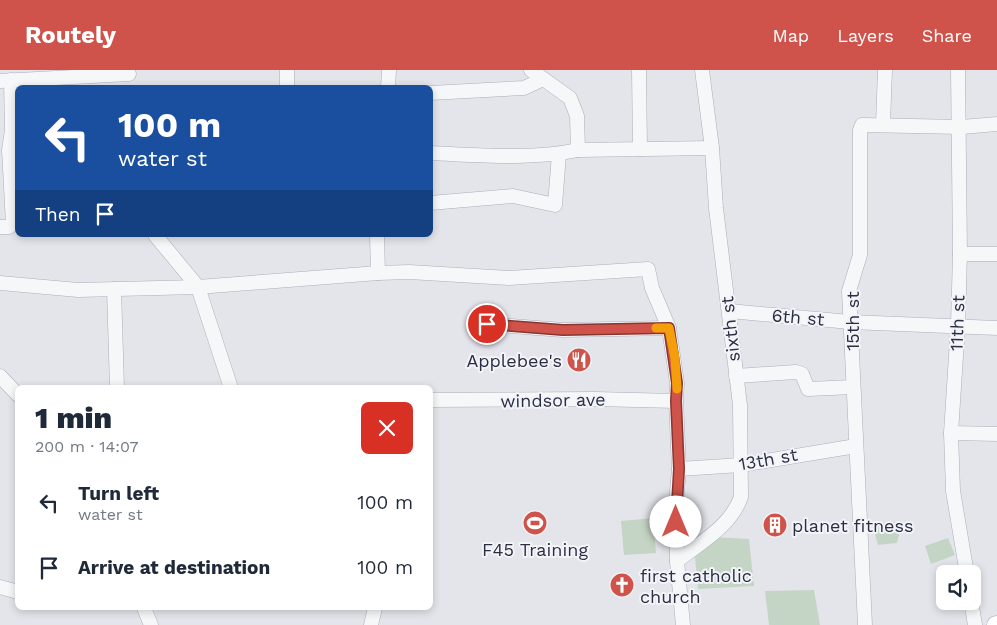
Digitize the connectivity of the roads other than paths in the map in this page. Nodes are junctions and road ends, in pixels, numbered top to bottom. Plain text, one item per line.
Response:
1 (287, 70) edge
2 (389, 70) edge
3 (531, 70) edge
4 (639, 70) edge
5 (702, 70) edge
6 (886, 70) edge
7 (958, 70) edge
8 (131, 77) edge
9 (543, 79) junction
10 (5, 80) edge
11 (287, 85) edge
12 (388, 85) edge
13 (433, 93) edge
14 (883, 124) junction
15 (997, 124) edge
16 (958, 126) junction
17 (712, 148) junction
18 (640, 149) junction
19 (578, 150) junction
20 (433, 153) edge
21 (559, 154) junction
22 (433, 203) edge
23 (0, 227) edge
24 (157, 237) edge
25 (377, 237) edge
26 (960, 254) junction
27 (997, 254) edge
28 (378, 273) junction
29 (0, 283) edge
30 (198, 287) junction
31 (114, 289) junction
32 (729, 311) junction
33 (850, 322) junction
34 (487, 324) dead end
35 (958, 325) junction
36 (669, 328) junction
37 (997, 328) edge
38 (0, 376) edge
39 (736, 376) junction
40 (117, 385) edge
41 (230, 385) edge
42 (853, 387) junction
43 (15, 392) edge
44 (676, 401) junction
45 (433, 405) edge
46 (951, 433) junction
47 (997, 434) edge
48 (856, 446) junction
49 (741, 465) junction
50 (679, 469) junction
51 (677, 560) junction
52 (965, 565) edge
53 (0, 587) edge
54 (15, 591) edge
55 (145, 610) edge
56 (375, 610) edge
57 (972, 610) edge
58 (151, 625) edge
59 (371, 625) edge
60 (684, 625) edge
61 (865, 625) edge
62 (975, 625) edge

1 - 11 street
2 - 12 street
3 - 9 street
4 - 18 street
5 - 17 street, sixth st
6 - 14 street
7 - 16 street, 11th st
8 - 10 street
9 - 13 street
9 - 19 street
10 - 23 street
14 - 16 street, 15th st
14 - 33 street, 15th st
15 - 16 street, 15th st
16 - 26 street, 11th st
17 - 18 street
17 - 32 street, sixth st
18 - 19 street
19 - 21 street
20 - 21 street
21 - 22 street
24 - 30 street
25 - 28 street
26 - 27 street
26 - 35 street, 11th st
28 - 30 street
28 - 36 street
29 - 31 street
30 - 31 street
30 - 41 street
31 - 40 street
32 - 33 street, 6th st
32 - 39 street, sixth st
33 - 35 street, 6th st
33 - 42 street, 15th st
34 - 36 street
35 - 37 street, 6th st
35 - 46 street, 11th st
36 - 44 street
38 - 43 street
39 - 42 street
39 - 49 street, sixth st
42 - 48 street, 15th st
44 - 45 street, windsor ave
44 - 50 street
46 - 47 street
46 - 52 street, 11th st
48 - 49 street, 13th st
48 - 61 street, 15th st
49 - 50 street, 13th st
49 - 51 street, sixth st
50 - 51 street
51 - 60 street
53 - 54 street
55 - 58 street
56 - 59 street
57 - 62 street

